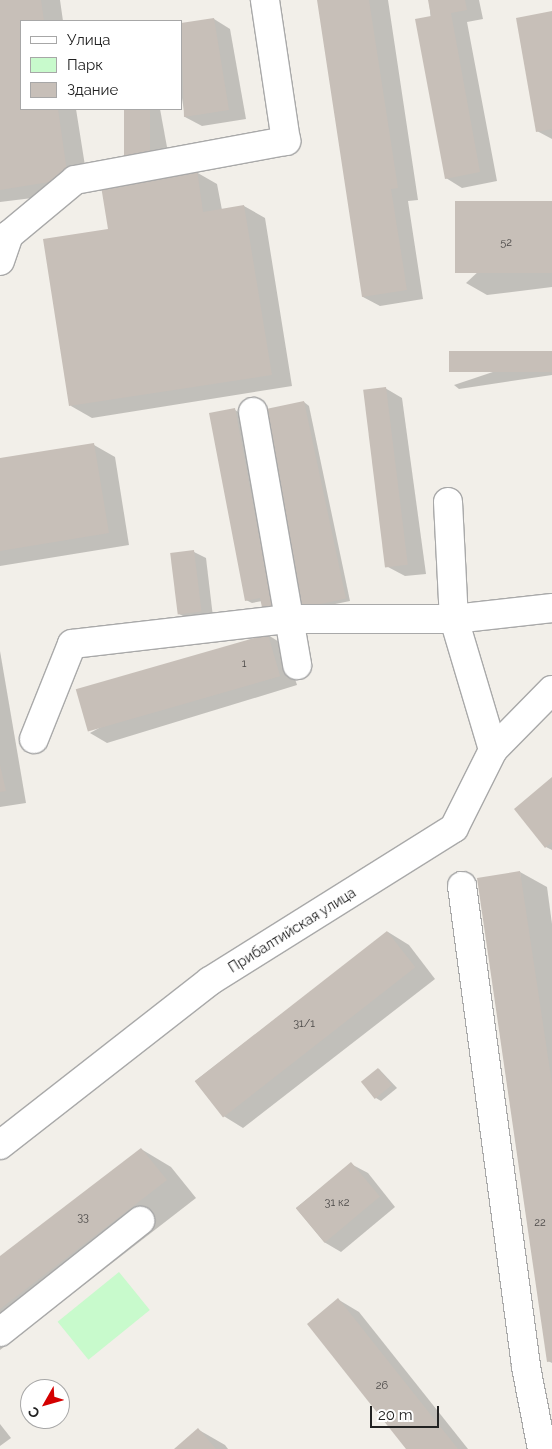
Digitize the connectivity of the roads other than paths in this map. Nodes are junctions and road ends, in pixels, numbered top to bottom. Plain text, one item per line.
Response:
1 (265, 0) edge
2 (0, 261) edge
3 (253, 412) dead end
4 (448, 502) dead end
5 (552, 608) edge
6 (289, 619) junction
7 (454, 619) junction
8 (297, 665) dead end
9 (552, 690) edge
10 (34, 739) dead end
11 (493, 750) junction
12 (462, 886) dead end
13 (0, 1146) edge
14 (140, 1222) dead end
15 (0, 1332) edge
16 (542, 1449) edge

1 - 2 street
3 - 6 street
4 - 7 street
5 - 7 street
6 - 7 street
6 - 8 street
6 - 10 street
7 - 11 street
9 - 11 street, Прибалтийская улица
11 - 13 street, Прибалтийская улица
12 - 16 street
14 - 15 street

